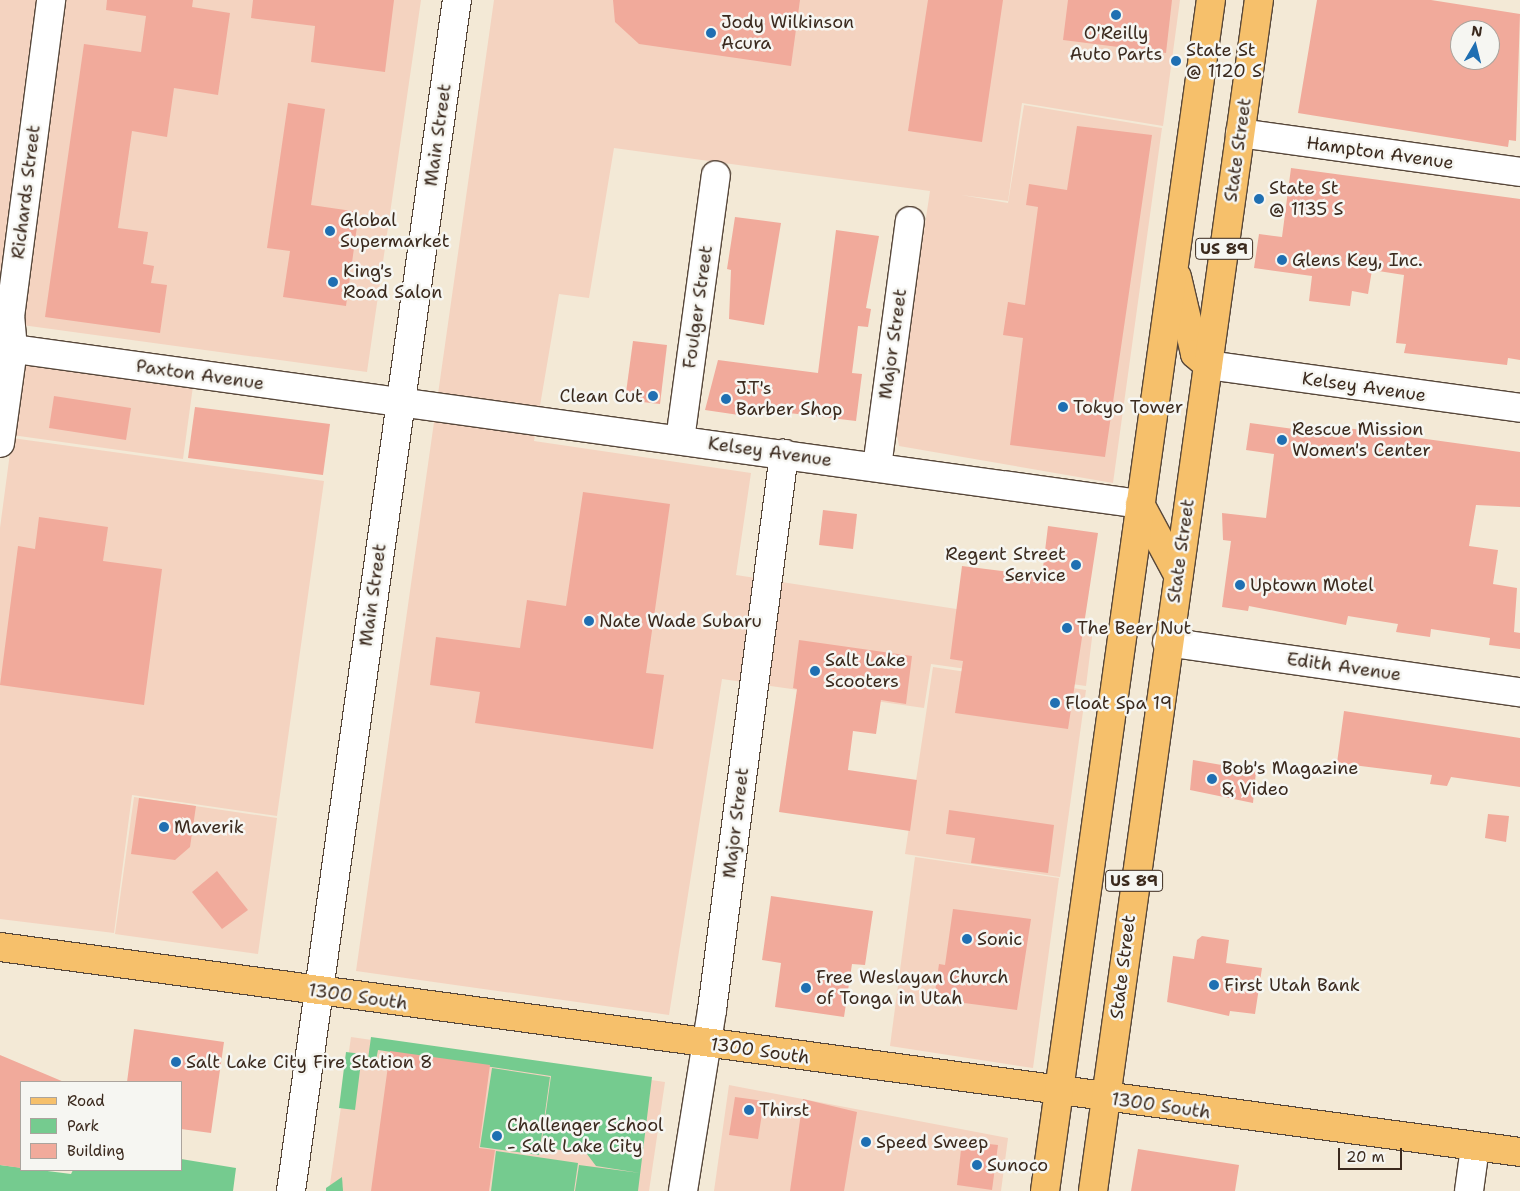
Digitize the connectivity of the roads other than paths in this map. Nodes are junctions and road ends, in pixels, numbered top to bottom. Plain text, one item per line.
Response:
1 (51, 0) edge
2 (457, 0) edge
3 (1211, 0) edge
4 (1259, 0) edge
5 (1240, 133) junction
6 (1520, 172) edge
7 (716, 175) dead end
8 (910, 221) dead end
9 (1174, 262) junction
10 (7, 348) edge
11 (1208, 365) junction
12 (401, 401) junction
13 (1520, 408) edge
14 (680, 440) junction
15 (0, 443) edge
16 (784, 454) junction
17 (877, 467) junction
18 (1140, 504) junction
19 (1178, 575) junction
20 (1167, 642) junction
21 (1520, 692) edge
22 (0, 947) edge
23 (319, 992) junction
24 (705, 1044) junction
25 (1058, 1092) junction
26 (1106, 1098) junction
27 (1475, 1147) junction
28 (1520, 1152) edge
29 (291, 1191) edge
30 (683, 1191) edge
31 (1045, 1191) edge
32 (1092, 1191) edge
33 (1469, 1191) edge

1 - 10 street, Richards Street
2 - 12 street, Main Street
3 - 9 main road, US 89
4 - 5 main road, State Street / US 89
5 - 6 street, Hampton Avenue
5 - 11 main road, State Street / US 89
7 - 14 street, Foulger Street
8 - 17 street, Major Street
9 - 11 main road
9 - 18 main road, US 89
10 - 12 street, Paxton Avenue
10 - 15 street, Richards Street
11 - 13 street, Kelsey Avenue
11 - 19 main road, State Street / US 89
12 - 14 street, Kelsey Avenue
12 - 23 street, Main Street
14 - 16 street, Kelsey Avenue
16 - 17 street, Kelsey Avenue
16 - 24 street, Major Street
17 - 18 street, Kelsey Avenue
18 - 19 main road
18 - 25 main road, US 89
19 - 20 main road, State Street / US 89
20 - 21 street, Edith Avenue
20 - 26 main road, State Street / US 89
22 - 23 main road, 1300 South
23 - 24 main road, 1300 South
23 - 29 street, Main Street
24 - 25 main road, 1300 South
24 - 30 street, Major Street
25 - 26 main road, 1300 South
25 - 31 main road, US 89
26 - 27 main road, 1300 South
26 - 32 main road, State Street / US 89
27 - 28 main road, 1300 South
27 - 33 street

